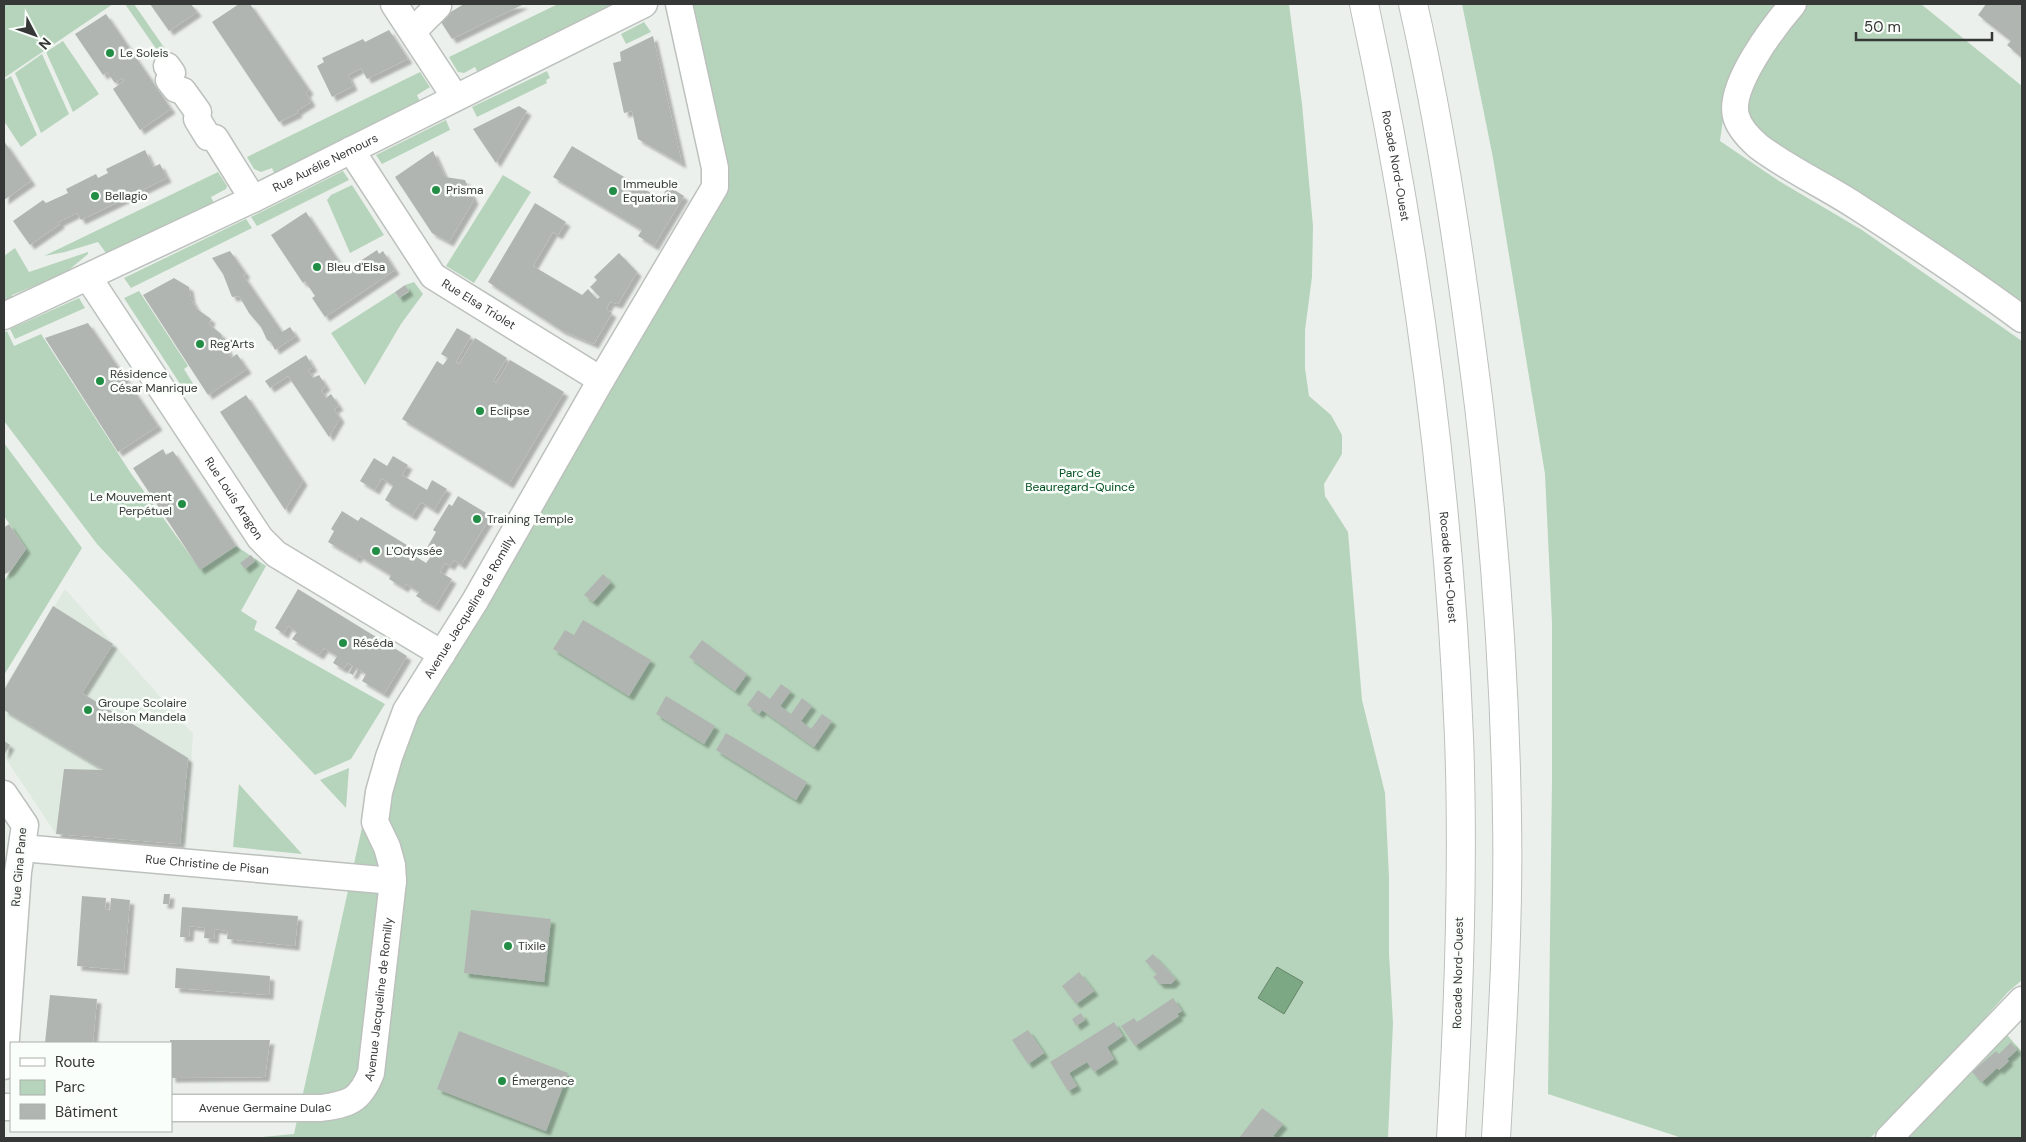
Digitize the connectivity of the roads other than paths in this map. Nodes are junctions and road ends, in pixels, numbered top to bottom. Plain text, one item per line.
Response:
1 (394, 4) edge
2 (437, 4) edge
3 (644, 4) edge
4 (679, 4) edge
5 (1364, 4) edge
6 (1413, 4) edge
7 (1793, 4) edge
8 (413, 31) junction
9 (167, 66) dead end
10 (455, 97) junction
11 (351, 150) junction
12 (253, 199) junction
13 (88, 277) junction
14 (4, 316) edge
15 (2022, 320) edge
16 (601, 380) junction
17 (442, 654) junction
18 (4, 794) edge
19 (22, 848) junction
20 (393, 881) junction
21 (2022, 1000) edge
22 (4, 1066) edge
23 (355, 1098) joint
24 (172, 1108) edge
25 (1451, 1138) edge
26 (1496, 1138) edge
27 (1889, 1138) edge

1 - 8 street
2 - 8 street
3 - 10 street, Rue Aurélie Nemours
4 - 16 street, Avenue Jacqueline de Romilly
5 - 25 highway, Rocade Nord-Ouest
6 - 26 highway
7 - 15 street
8 - 10 street
9 - 12 street
10 - 11 street, Rue Aurélie Nemours
11 - 12 street, Rue Aurélie Nemours
11 - 16 street, Rue Elsa Triolet
12 - 13 street, Rue Aurélie Nemours
13 - 14 street, Rue Aurélie Nemours
13 - 17 street, Rue Louis Aragon
16 - 17 street, Avenue Jacqueline de Romilly
17 - 20 street, Avenue Jacqueline de Romilly
18 - 19 street, Rue Gina Pane
19 - 20 street, Rue Christine de Pisan
19 - 22 street, Rue Gina Pane
20 - 23 street, Avenue Jacqueline de Romilly
21 - 27 street
23 - 24 street, Avenue Germaine Dulac

